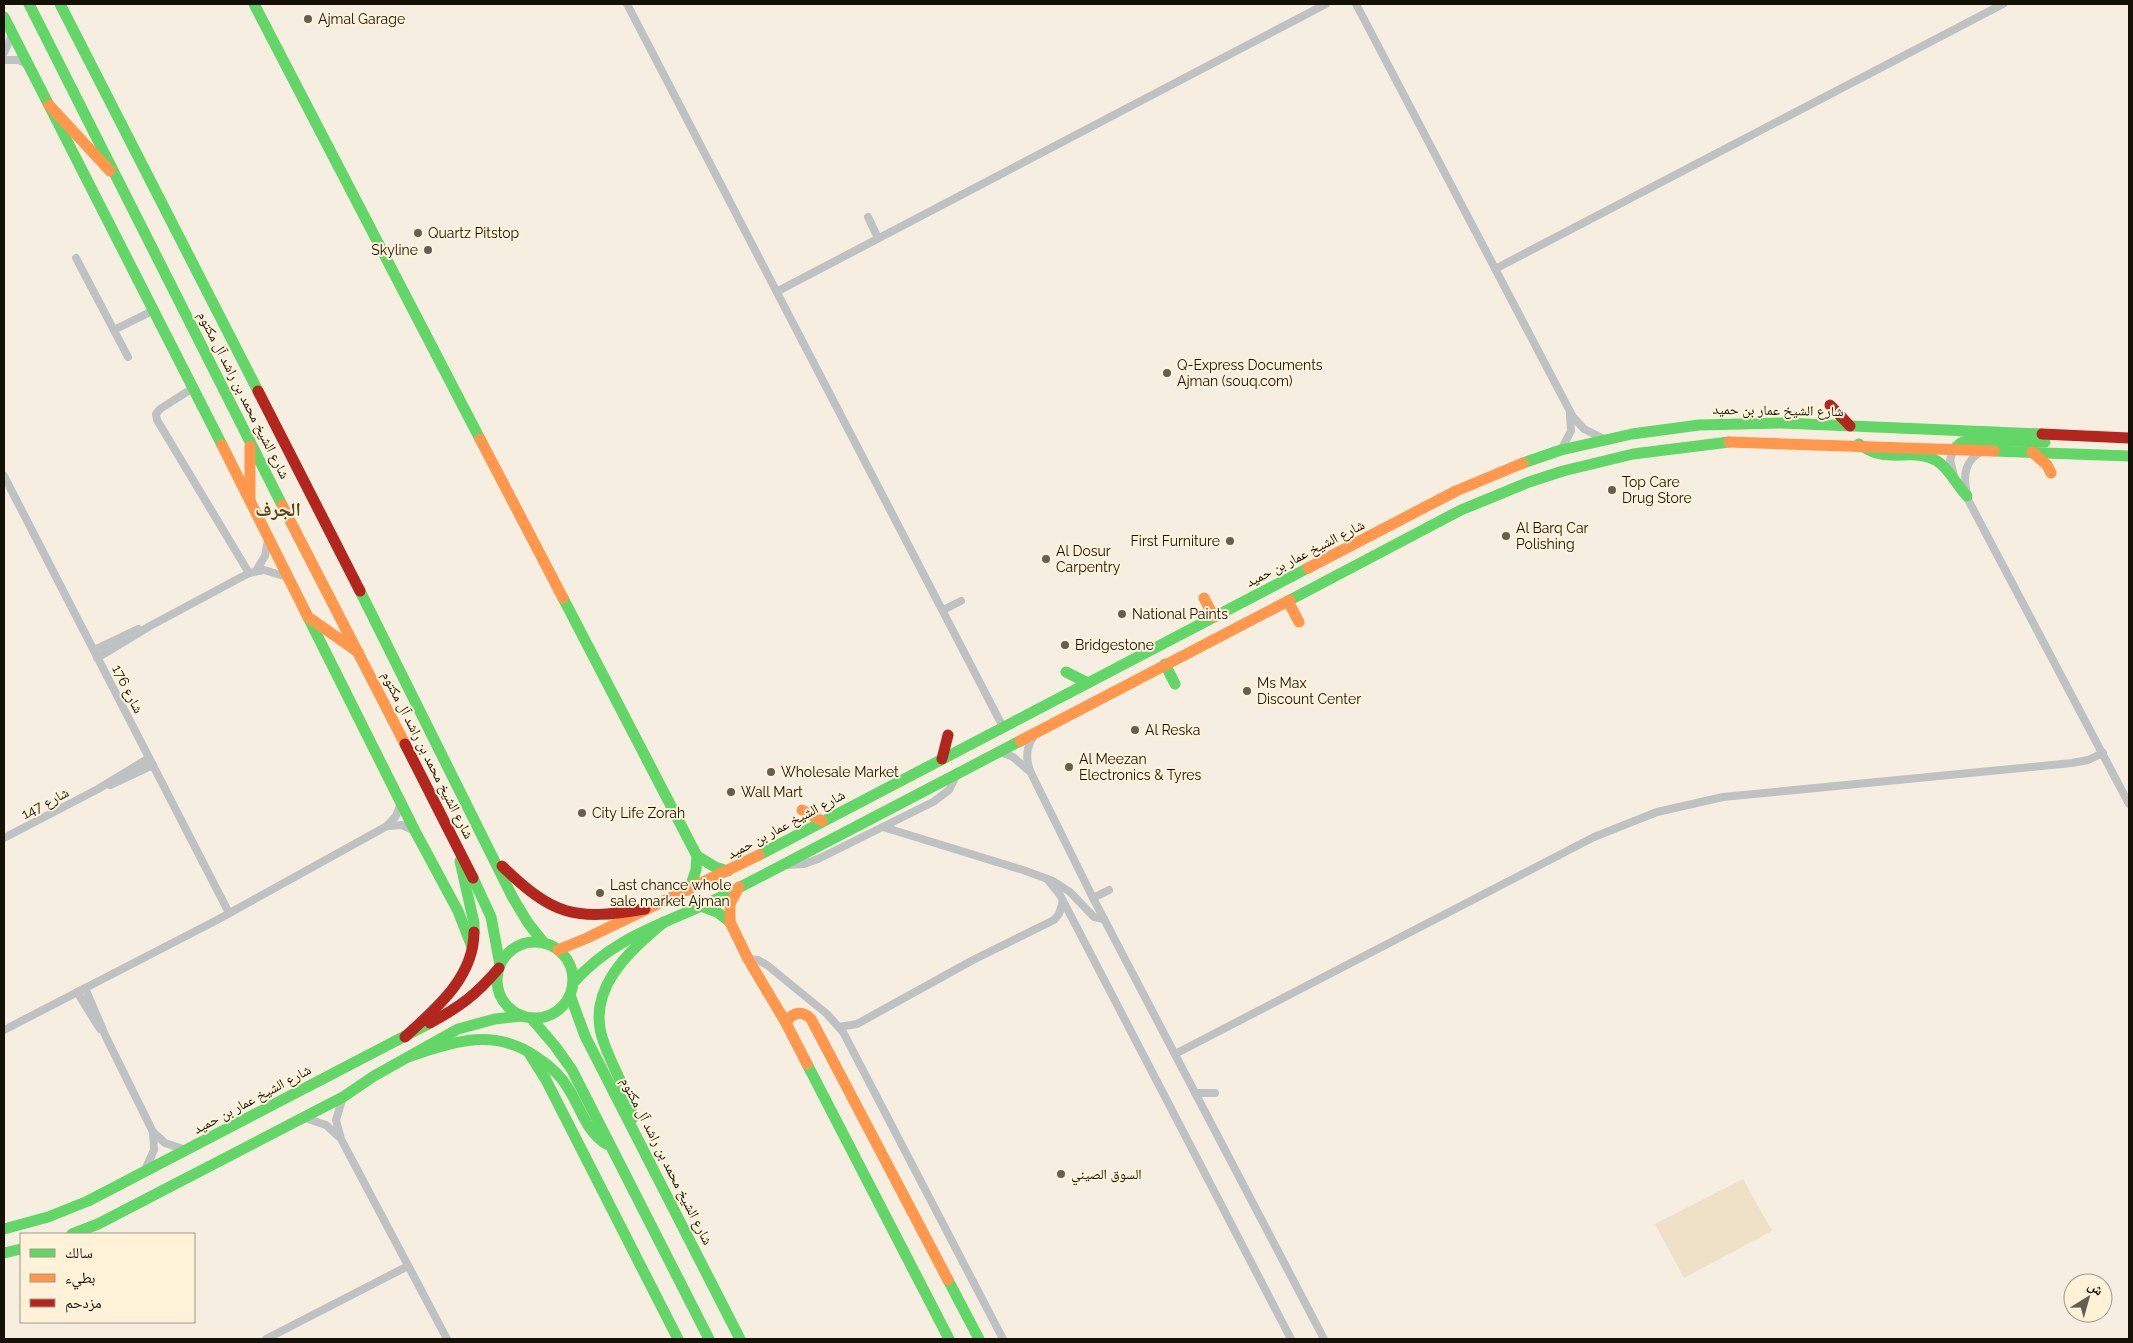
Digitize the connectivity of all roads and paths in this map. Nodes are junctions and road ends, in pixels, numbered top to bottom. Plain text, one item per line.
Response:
1 (29, 4) edge
2 (60, 4) edge
3 (254, 4) edge
4 (627, 4) edge
5 (1326, 4) edge
6 (1356, 4) edge
7 (2003, 4) edge
8 (4, 18) edge
9 (12, 35) junction
10 (4, 53) edge
11 (4, 60) edge
12 (26, 64) junction
13 (50, 106) junction
14 (117, 176) junction
15 (868, 217) dead end
16 (878, 238) junction
17 (76, 258) dead end
18 (1495, 269) junction
19 (778, 291) junction
20 (154, 310) junction
21 (114, 330) junction
22 (128, 357) dead end
23 (194, 388) junction
24 (1830, 405) dead end
25 (1569, 410) junction
26 (1850, 426) junction
27 (2068, 436) junction
28 (2129, 438) edge
29 (1606, 440) junction
30 (250, 442) junction
31 (1859, 444) junction
32 (1954, 449) junction
33 (1561, 450) junction
34 (1986, 450) junction
35 (2032, 452) junction
36 (2129, 456) edge
37 (2051, 473) dead end
38 (4, 476) edge
39 (1967, 496) junction
40 (250, 500) junction
41 (268, 540) junction
42 (253, 572) junction
43 (287, 577) junction
44 (1204, 598) dead end
45 (961, 601) dead end
46 (1288, 601) junction
47 (943, 610) junction
48 (308, 617) junction
49 (1214, 617) junction
50 (1299, 622) dead end
51 (95, 654) junction
52 (360, 654) junction
53 (1165, 664) junction
54 (1066, 672) dead end
55 (1088, 683) junction
56 (1175, 684) dead end
57 (1003, 727) junction
58 (1037, 731) junction
59 (948, 734) dead end
60 (998, 751) junction
61 (2102, 753) junction
62 (942, 759) junction
63 (151, 762) junction
64 (958, 771) junction
65 (1031, 773) junction
66 (401, 803) junction
67 (2129, 804) edge
68 (802, 810) dead end
69 (822, 822) junction
70 (387, 826) junction
71 (883, 827) junction
72 (415, 831) junction
73 (4, 838) edge
74 (460, 850) junction
75 (697, 856) junction
76 (493, 857) junction
77 (782, 865) junction
78 (728, 871) junction
79 (1047, 879) junction
80 (740, 886) junction
81 (689, 890) junction
82 (1108, 890) dead end
83 (1093, 898) junction
84 (1063, 902) junction
85 (701, 906) junction
86 (645, 909) junction
87 (229, 913) junction
88 (1104, 918) junction
89 (664, 922) junction
90 (730, 922) junction
91 (544, 943) junction
92 (472, 946) junction
93 (558, 950) junction
94 (748, 959) junction
95 (499, 967) junction
96 (573, 984) junction
97 (81, 990) junction
98 (570, 995) junction
99 (526, 1017) junction
100 (786, 1023) junction
101 (839, 1027) junction
102 (4, 1030) edge
103 (405, 1037) junction
104 (526, 1050) junction
105 (1175, 1054) junction
106 (411, 1056) junction
107 (1195, 1093) junction
108 (1215, 1093) dead end
109 (343, 1097) junction
110 (302, 1117) junction
111 (633, 1126) junction
112 (153, 1132) junction
113 (341, 1139) junction
114 (609, 1146) junction
115 (188, 1150) junction
116 (142, 1173) junction
117 (4, 1229) edge
118 (75, 1233) edge
119 (20, 1249) edge
120 (4, 1253) edge
121 (408, 1266) junction
122 (266, 1339) edge
123 (447, 1339) edge
124 (678, 1339) edge
125 (709, 1339) edge
126 (740, 1339) edge
127 (949, 1339) edge
128 (979, 1339) edge
129 (1003, 1339) edge
130 (1291, 1339) edge
131 (1324, 1339) edge

1 - 14 main road, شارع الشيخ محمد بن راشد آل مكتوم
2 - 76 main road, شارع الشيخ محمد بن راشد آل مكتوم
3 - 75 main road
4 - 19 street
5 - 16 street
6 - 18 street
7 - 18 street
8 - 9 main road
9 - 10 street
9 - 12 main road
11 - 12 street
12 - 13 main road
13 - 14 main road
13 - 20 main road
14 - 30 main road, شارع الشيخ محمد بن راشد آل مكتوم
15 - 16 street
16 - 19 street
17 - 21 street
18 - 25 street
19 - 47 street
20 - 21 street
20 - 23 main road
21 - 22 street
23 - 40 main road
23 - 42 street
24 - 26 main road
25 - 29 street
25 - 33 street
26 - 27 main road, شارع الشيخ عمار بن حميد
26 - 29 main road, شارع الشيخ عمار بن حميد
27 - 28 main road, شارع الشيخ عمار بن حميد
27 - 32 main road
29 - 33 main road, شارع الشيخ عمار بن حميد
30 - 40 main road
30 - 52 main road, شارع الشيخ محمد بن راشد آل مكتوم
31 - 32 main road
31 - 39 main road
31 - 46 main road
32 - 34 main road
32 - 39 street
33 - 49 main road, شارع الشيخ عمار بن حميد
34 - 35 main road
34 - 39 street
35 - 36 main road
35 - 37 main road
38 - 51 street, شارع 176
39 - 61 street
40 - 41 main road
41 - 42 street
41 - 43 main road
42 - 43 street
42 - 51 street
43 - 48 main road
44 - 49 main road
45 - 47 street
46 - 50 main road
46 - 53 main road
47 - 57 street
48 - 52 main road
48 - 66 main road
49 - 55 main road, شارع الشيخ عمار بن حميد
51 - 63 street, شارع 176
52 - 74 main road, شارع الشيخ محمد بن راشد آل مكتوم
53 - 56 main road
53 - 58 main road
54 - 55 main road
55 - 57 main road, شارع الشيخ عمار بن حميد
57 - 62 main road, شارع الشيخ عمار بن حميد
58 - 60 main road
58 - 65 street
59 - 62 main road
60 - 64 main road
60 - 65 street
61 - 67 street
61 - 105 street
62 - 69 main road, شارع الشيخ عمار بن حميد
63 - 73 street, شارع 147
63 - 87 street, شارع 176
64 - 71 street
64 - 77 main road
65 - 83 street
66 - 70 street
66 - 72 main road
68 - 69 main road
69 - 78 main road, شارع الشيخ عمار بن حميد
70 - 72 street
70 - 87 street
71 - 77 street
71 - 79 street
72 - 92 main road
74 - 92 main road
74 - 95 main road, شارع الشيخ محمد بن راشد آل مكتوم
75 - 78 main road
75 - 81 main road
76 - 86 main road
76 - 91 main road, شارع الشيخ محمد بن راشد آل مكتوم
77 - 80 main road
78 - 81 main road, شارع الشيخ عمار بن حميد
79 - 84 street
79 - 88 street
80 - 85 main road
80 - 90 main road
81 - 86 main road, شارع الشيخ عمار بن حميد
82 - 83 street
83 - 88 street
84 - 101 street
84 - 130 street
85 - 89 main road
85 - 90 main road
86 - 93 main road, شارع الشيخ عمار بن حميد
87 - 97 street
88 - 105 street
89 - 96 main road
89 - 111 main road
90 - 94 main road
91 - 93 main road
91 - 95 main road
92 - 103 main road
93 - 96 main road
94 - 100 main road
94 - 101 street
95 - 99 main road
95 - 103 main road, شارع الشيخ عمار بن حميد
96 - 98 main road
97 - 102 street
97 - 112 street
98 - 99 main road
98 - 111 main road, شارع الشيخ محمد بن راشد آل مكتوم
99 - 106 main road
99 - 114 main road
100 - 127 main road
100 - 128 main road
101 - 129 street
103 - 115 main road, شارع الشيخ عمار بن حميد
104 - 106 main road
104 - 114 main road
104 - 124 main road
105 - 107 street
106 - 109 main road
107 - 108 street
107 - 131 street
109 - 110 main road
109 - 113 street
110 - 113 street
110 - 118 main road
111 - 126 main road, شارع الشيخ محمد بن راشد آل مكتوم
112 - 115 street
112 - 116 street
113 - 121 street
114 - 125 main road
115 - 116 main road, شارع الشيخ عمار بن حميد
116 - 117 main road, شارع الشيخ عمار بن حميد
119 - 120 main road
121 - 122 street
121 - 123 street

